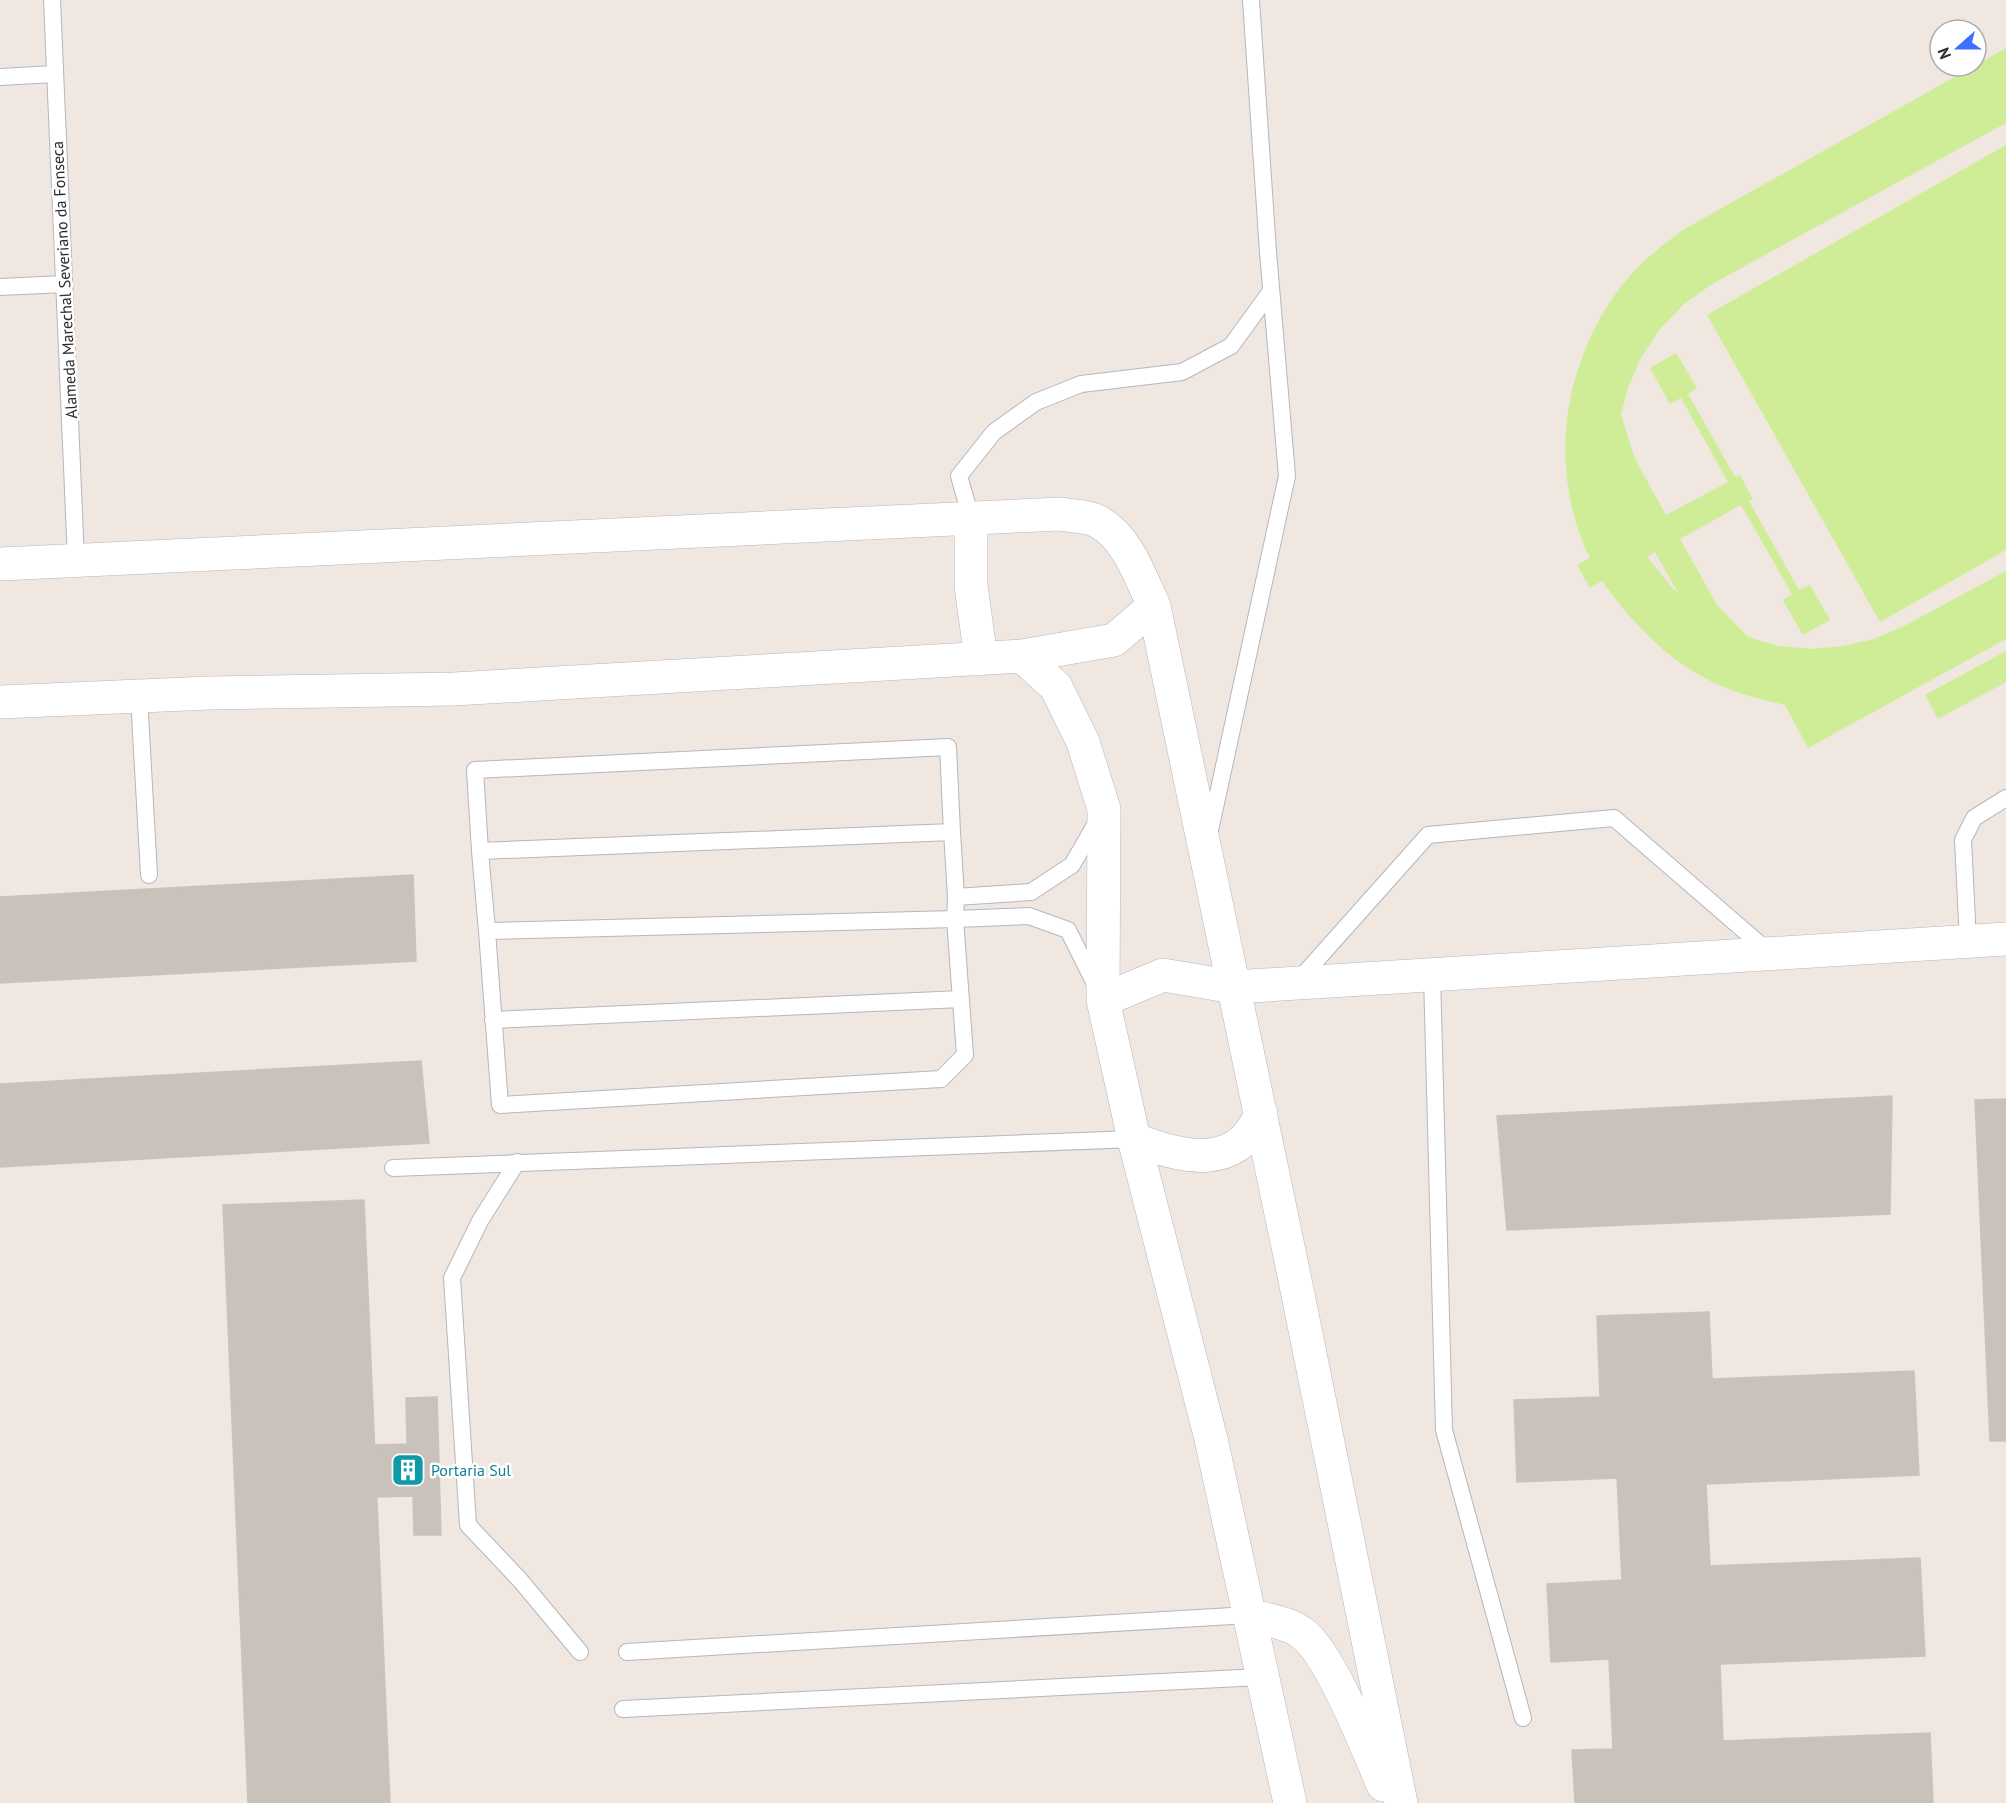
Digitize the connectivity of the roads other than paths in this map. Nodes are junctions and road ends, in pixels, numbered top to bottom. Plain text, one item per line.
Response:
1 (52, 0) edge
2 (1251, 0) edge
3 (55, 74) junction
4 (0, 77) edge
5 (64, 284) junction
6 (0, 286) edge
7 (1271, 291) junction
8 (970, 518) junction
9 (76, 560) junction
10 (0, 564) edge
11 (1154, 606) junction
12 (1022, 656) junction
13 (981, 658) junction
14 (139, 697) junction
15 (0, 702) edge
16 (2006, 798) edge
17 (1104, 809) junction
18 (952, 832) junction
19 (480, 851) junction
20 (1205, 853) junction
21 (149, 875) dead end
22 (956, 897) junction
23 (955, 919) junction
24 (486, 931) junction
25 (2006, 939) edge
26 (1968, 942) junction
27 (1771, 954) junction
28 (1432, 974) junction
29 (1296, 983) junction
30 (1234, 987) junction
31 (961, 999) junction
32 (1103, 1000) junction
33 (493, 1020) junction
34 (1260, 1113) junction
35 (1134, 1139) junction
36 (517, 1162) junction
37 (393, 1168) dead end
38 (1250, 1615) junction
39 (580, 1652) dead end
40 (627, 1652) dead end
41 (1261, 1677) junction
42 (623, 1709) dead end
43 (1523, 1718) dead end
44 (1290, 1803) edge
45 (1391, 1803) edge
46 (1401, 1803) edge

1 - 3 lane, Alameda Marechal Severiano da Fonseca
2 - 7 lane
3 - 4 lane
3 - 5 lane, Alameda Marechal Severiano da Fonseca
5 - 6 lane
5 - 9 lane, Alameda Marechal Severiano da Fonseca
7 - 8 lane
7 - 20 lane
8 - 9 street
8 - 11 street
8 - 13 street
9 - 10 street
11 - 12 street
11 - 20 street
12 - 13 street
12 - 17 street
13 - 14 street
14 - 15 street
14 - 21 lane
16 - 26 lane
17 - 22 lane
17 - 32 street
18 - 19 lane
18 - 19 lane
18 - 22 lane
19 - 24 lane
20 - 30 street
22 - 23 lane
23 - 24 lane
23 - 31 lane
23 - 32 lane
24 - 33 lane
25 - 26 street
26 - 27 street
27 - 28 street
27 - 29 lane
28 - 29 street
28 - 43 lane
29 - 30 street
30 - 32 street
30 - 34 street
31 - 33 lane
31 - 33 lane
32 - 35 street
34 - 35 street
34 - 46 street
35 - 36 lane
35 - 38 street
36 - 37 lane
36 - 39 lane
38 - 40 lane
38 - 41 street
38 - 45 street
41 - 42 lane
41 - 44 street

